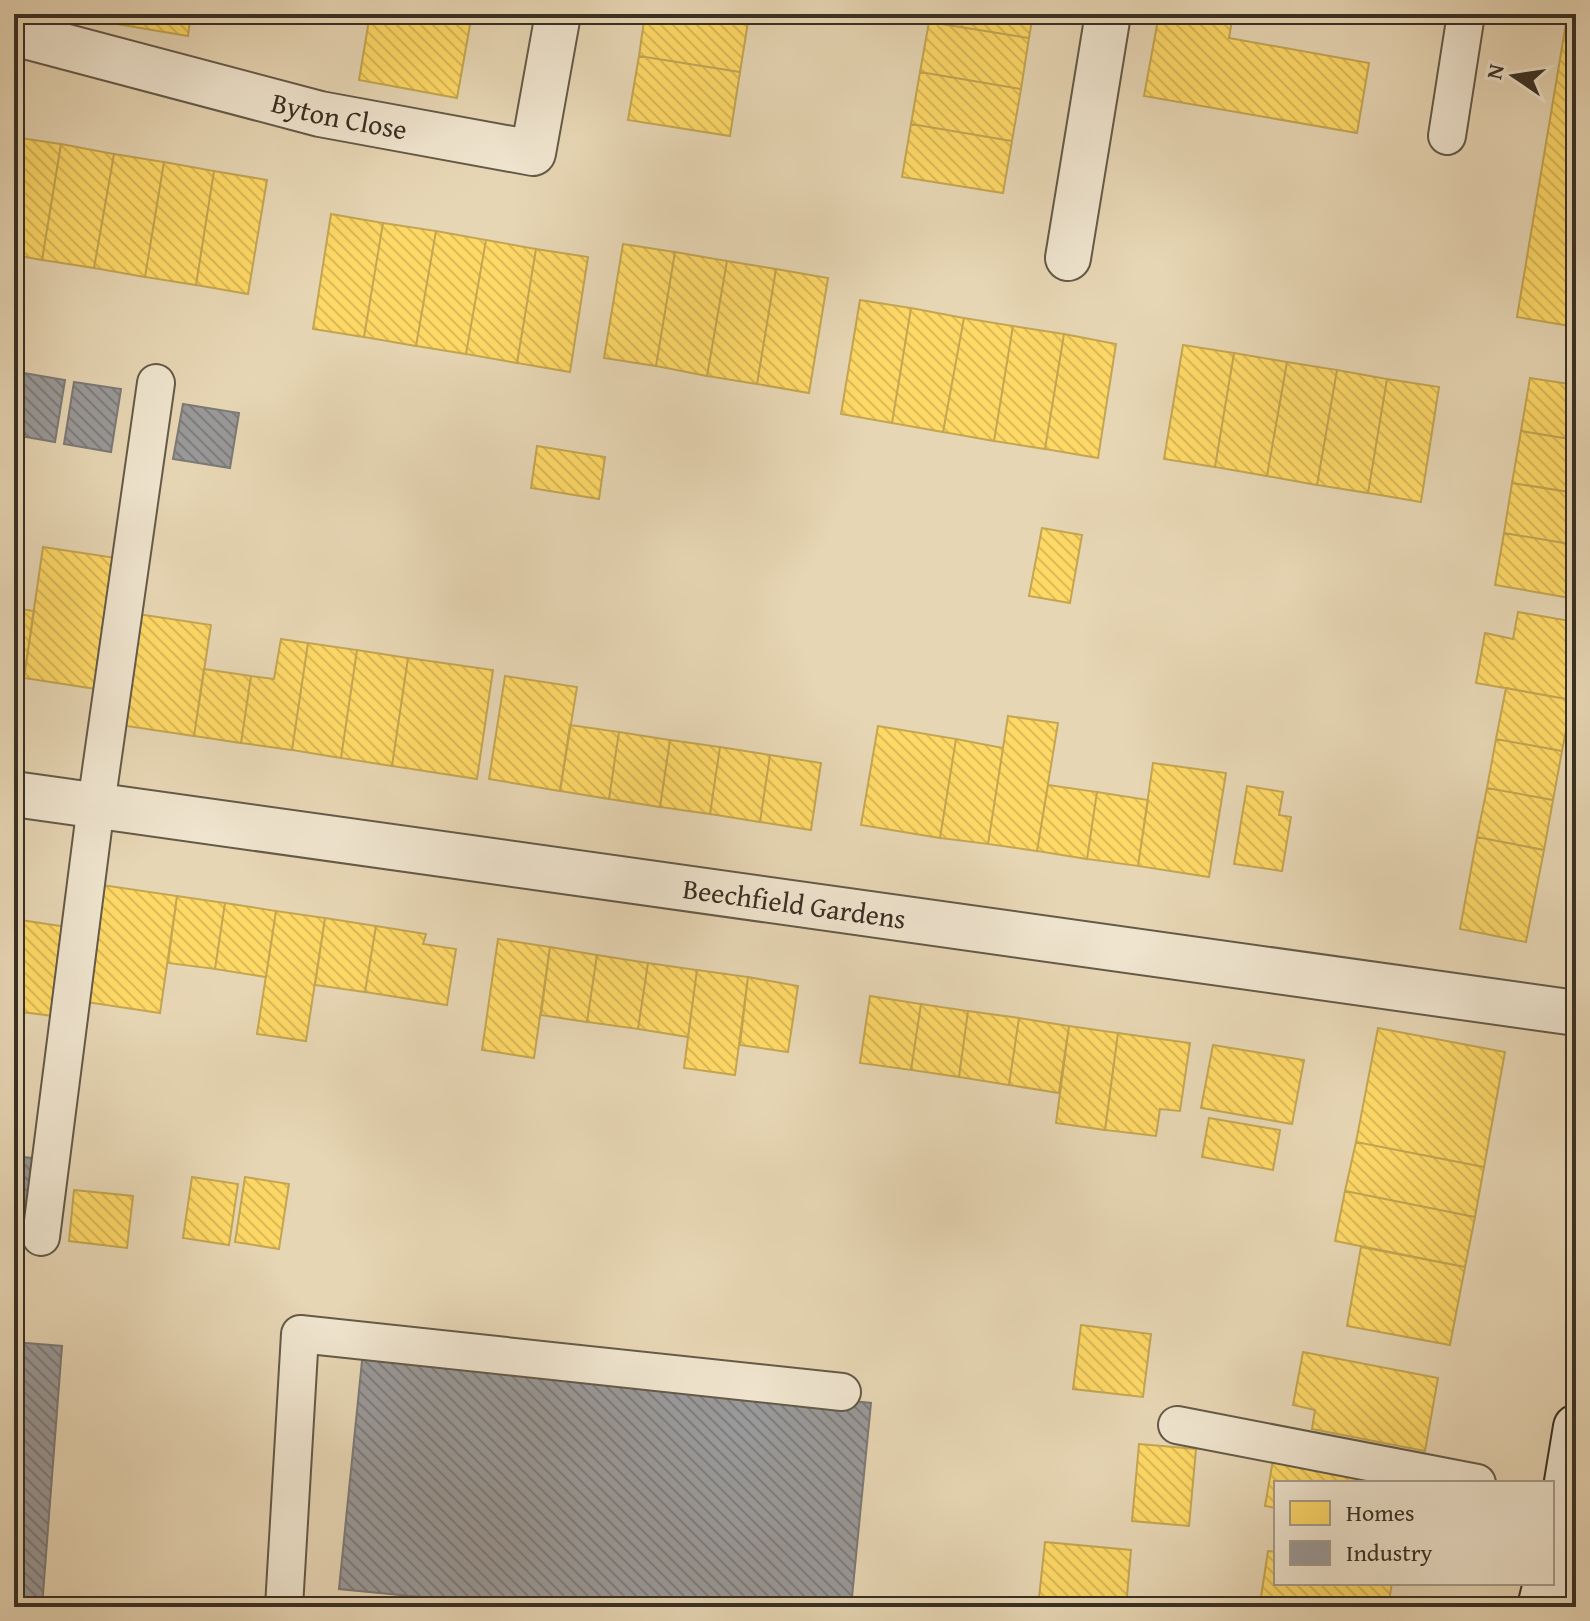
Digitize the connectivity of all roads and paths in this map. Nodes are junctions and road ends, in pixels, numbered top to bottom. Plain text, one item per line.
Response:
1 (558, 14) edge
2 (1108, 14) edge
3 (1466, 14) edge
4 (14, 33) edge
5 (1447, 136) dead end
6 (1068, 258) dead end
7 (156, 383) dead end
8 (14, 794) edge
9 (96, 805) junction
10 (1576, 1013) edge
11 (41, 1237) dead end
12 (842, 1392) dead end
13 (1177, 1425) dead end
14 (1576, 1427) edge
15 (1467, 1481) edge
16 (1558, 1499) edge
17 (1554, 1536) edge
18 (1546, 1585) edge
19 (284, 1607) edge
20 (1540, 1607) edge

1 - 4 street, Byton Close
2 - 6 street
3 - 5 lane
7 - 9 lane
8 - 9 street, Beechfield Gardens
9 - 10 street, Beechfield Gardens
9 - 11 lane
12 - 19 lane
13 - 15 lane
14 - 16 street
16 - 17 street
18 - 20 street

